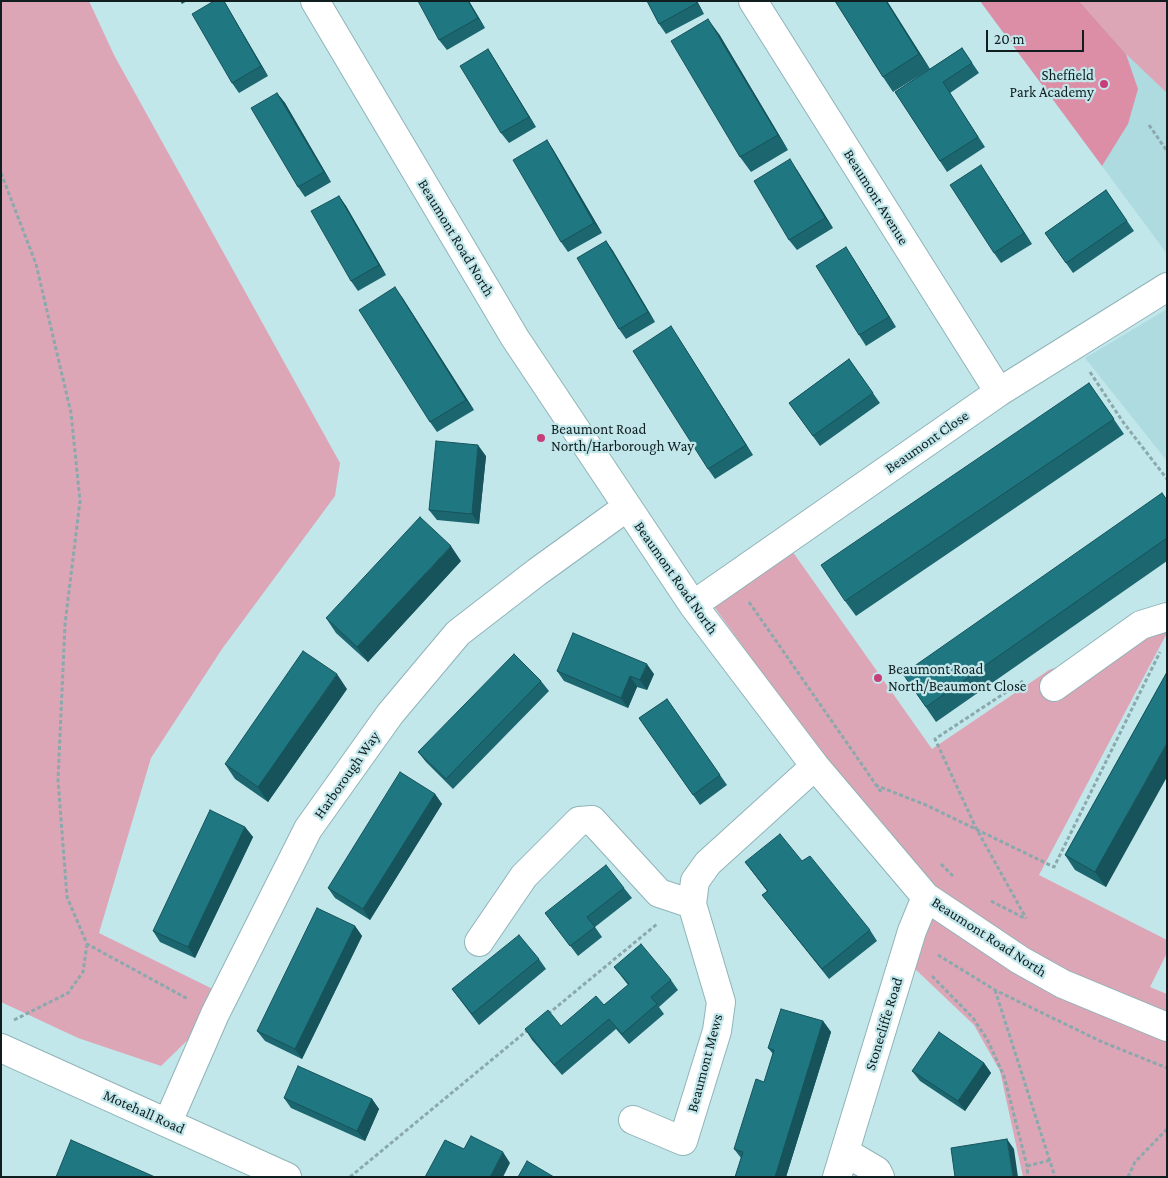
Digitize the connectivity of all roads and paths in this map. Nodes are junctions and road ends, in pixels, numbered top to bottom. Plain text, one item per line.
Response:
1 (315, 1) edge
2 (753, 1) edge
3 (1149, 125) dead end
4 (1167, 151) edge
5 (1, 173) edge
6 (1165, 293) edge
7 (1073, 346) junction
8 (999, 392) junction
9 (1167, 478) edge
10 (627, 507) junction
11 (743, 594) dead end
12 (693, 605) junction
13 (1167, 617) edge
14 (1162, 646) dead end
15 (1054, 687) joint
16 (815, 766) junction
17 (875, 785) junction
18 (887, 799) dead end
19 (976, 828) junction
20 (940, 863) dead end
21 (958, 881) dead end
22 (982, 896) dead end
23 (926, 897) junction
24 (692, 904) junction
25 (479, 942) dead end
26 (87, 944) junction
27 (939, 954) dead end
28 (936, 962) dead end
29 (934, 969) dead end
30 (995, 990) dead end
31 (215, 1014) junction
32 (542, 1019) edge
33 (534, 1025) edge
34 (1167, 1027) edge
35 (4, 1036) edge
36 (633, 1120) dead end
37 (168, 1122) junction
38 (1167, 1129) edge
39 (1050, 1160) junction
40 (841, 1165) edge
41 (1027, 1166) junction
42 (287, 1177) edge
43 (350, 1177) edge
44 (880, 1177) edge
45 (1028, 1177) edge
46 (1054, 1177) edge
47 (1128, 1177) edge

1 - 10 street, Beaumont Road North
2 - 8 street, Beaumont Avenue
3 - 4 path
5 - 26 path
6 - 7 street, Beaumont Close
7 - 8 street, Beaumont Close
7 - 9 path
8 - 12 street, Beaumont Close
10 - 12 street, Beaumont Road North
10 - 31 street, Harborough Way
11 - 17 path
12 - 16 street, Beaumont Road North
13 - 15 street
14 - 19 path
15 - 19 path
16 - 23 street, Beaumont Road North
16 - 24 street, Beaumont Mews
17 - 18 path
17 - 19 path
19 - 22 path
20 - 21 path
23 - 34 street, Beaumont Road North
23 - 40 street, Stonecliffe Road
24 - 25 street
24 - 32 path
24 - 36 street, Beaumont Mews
26 - 31 path
26 - 35 path
27 - 28 path
29 - 41 path
30 - 39 path
31 - 37 street, Harborough Way
33 - 43 path
35 - 37 street, Motehall Road
37 - 42 street, Motehall Road
38 - 47 path
39 - 41 path
39 - 46 path
40 - 44 street, Stonecliffe Road
41 - 45 path

